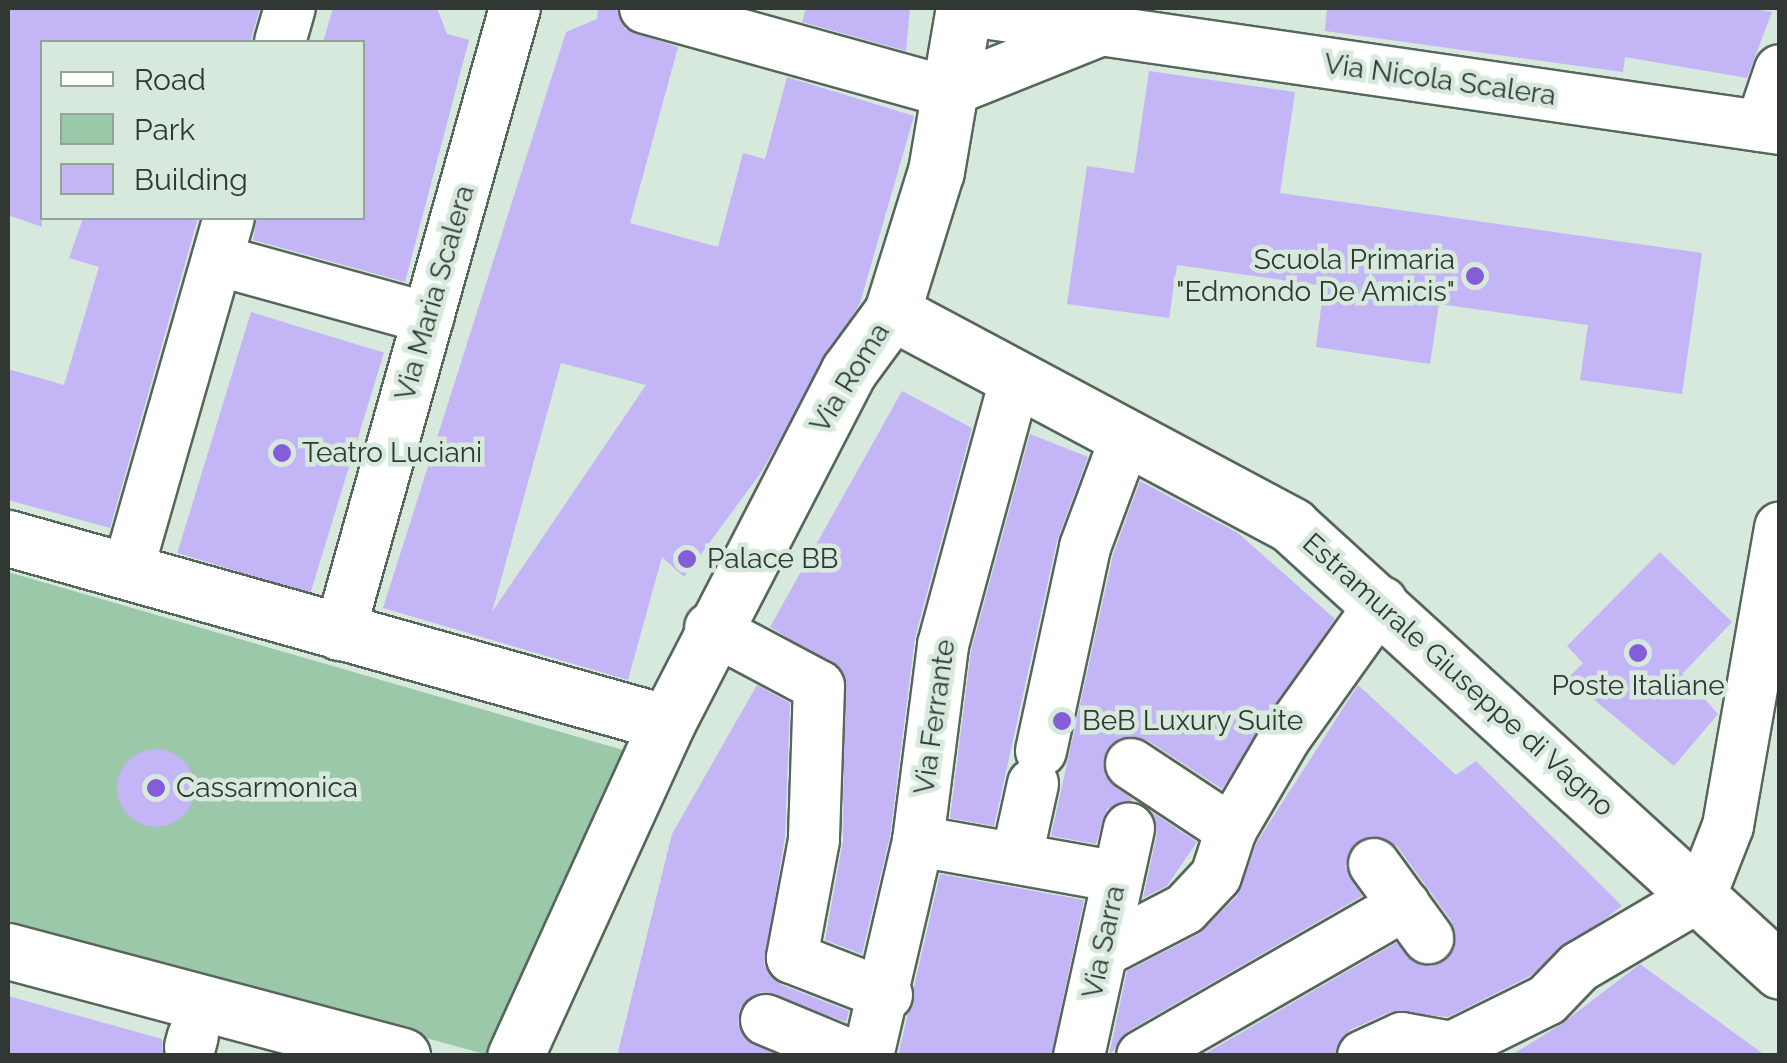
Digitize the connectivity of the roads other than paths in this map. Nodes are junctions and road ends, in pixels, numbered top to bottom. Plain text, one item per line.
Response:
1 (290, 8) edge
2 (515, 8) edge
3 (645, 8) edge
4 (964, 9) edge
5 (1100, 30) junction
6 (281, 40) edge
7 (1780, 70) edge
8 (947, 92) junction
9 (1770, 128) edge
10 (223, 239) edge
11 (892, 312) junction
12 (428, 318) junction
13 (1015, 380) junction
14 (1126, 438) junction
15 (1780, 527) edge
16 (8, 538) edge
17 (126, 573) junction
18 (1382, 602) junction
19 (710, 628) junction
20 (339, 635) junction
21 (667, 723) junction
22 (1761, 748) edge
23 (1131, 764) dead end
24 (1129, 828) dead end
25 (1231, 830) junction
26 (918, 841) junction
27 (1017, 856) junction
28 (1374, 864) dead end
29 (1118, 878) junction
30 (1701, 895) junction
31 (8, 950) edge
32 (1102, 952) junction
33 (1780, 971) edge
34 (887, 995) junction
35 (766, 1020) dead end
36 (1496, 1040) edge
37 (402, 1056) edge
38 (516, 1056) edge
39 (853, 1056) edge
40 (868, 1056) edge
41 (1080, 1056) edge
42 (1142, 1056) edge
43 (1363, 1056) edge

1 - 6 street
2 - 12 street, Via Maria Scalera
3 - 8 street
4 - 5 street, Via Nicola Scalera
4 - 8 street, Via Roma
5 - 8 street
5 - 9 street, Via Nicola Scalera
7 - 9 street
8 - 11 street, Via Roma
10 - 12 street
10 - 17 street
11 - 13 street, Estramurale Giuseppe di Vagno
11 - 19 street, Via Roma
12 - 20 street, Via Maria Scalera
13 - 14 street, Estramurale Giuseppe di Vagno
13 - 26 street, Via Ferrante
14 - 18 street, Estramurale Giuseppe di Vagno
14 - 27 street
15 - 22 street
16 - 17 street
17 - 20 street
18 - 25 street
18 - 30 street, Estramurale Giuseppe di Vagno
19 - 21 street, Via Roma
19 - 34 street
20 - 21 street
21 - 38 street, Via Roma
22 - 30 street
23 - 25 street
24 - 29 street, Via Sarra
25 - 32 street
26 - 27 street
26 - 34 street, Via Ferrante
27 - 29 street
28 - 42 street
29 - 32 street, Via Sarra
30 - 33 street, Estramurale Giuseppe di Vagno
30 - 36 street
31 - 37 street
32 - 41 street, Via Sarra
34 - 40 street, Via Ferrante
35 - 39 street
36 - 43 street

